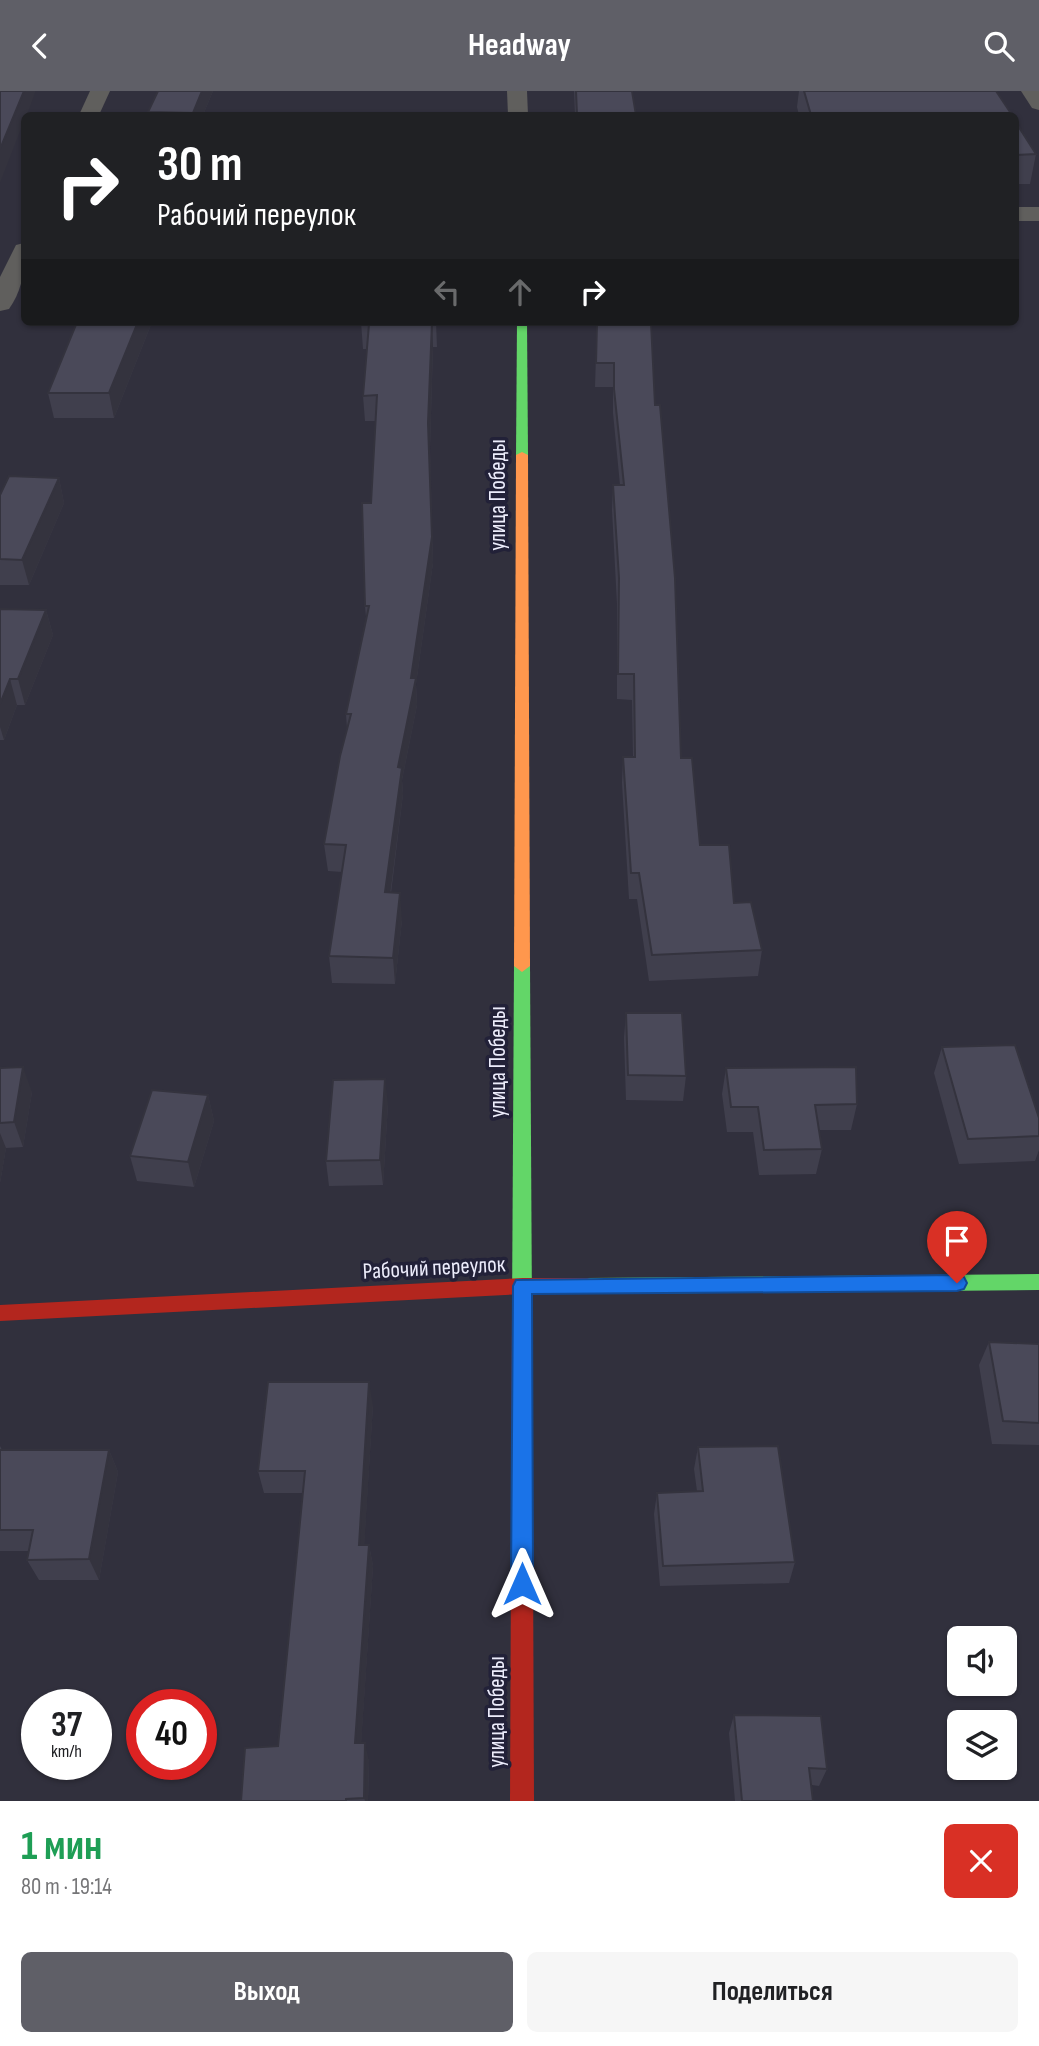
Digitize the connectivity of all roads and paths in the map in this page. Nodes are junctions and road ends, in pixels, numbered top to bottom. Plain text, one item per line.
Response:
1 (100, 91) edge
2 (517, 91) edge
3 (1031, 91) edge
4 (1039, 104) edge
5 (90, 112) edge
6 (517, 112) edge
7 (1019, 214) edge
8 (1039, 214) edge
9 (21, 238) edge
10 (0, 239) edge
11 (21, 257) edge
12 (0, 304) edge
13 (522, 326) edge
14 (1039, 1282) edge
15 (523, 1286) junction
16 (0, 1313) edge
17 (522, 1801) edge

1 - 5 street
2 - 6 street
3 - 4 street
7 - 8 street
9 - 10 street
11 - 12 street
13 - 15 street, улица Победы
14 - 15 street, Рабочий переулок
15 - 16 street, Рабочий переулок
15 - 17 street, улица Победы

